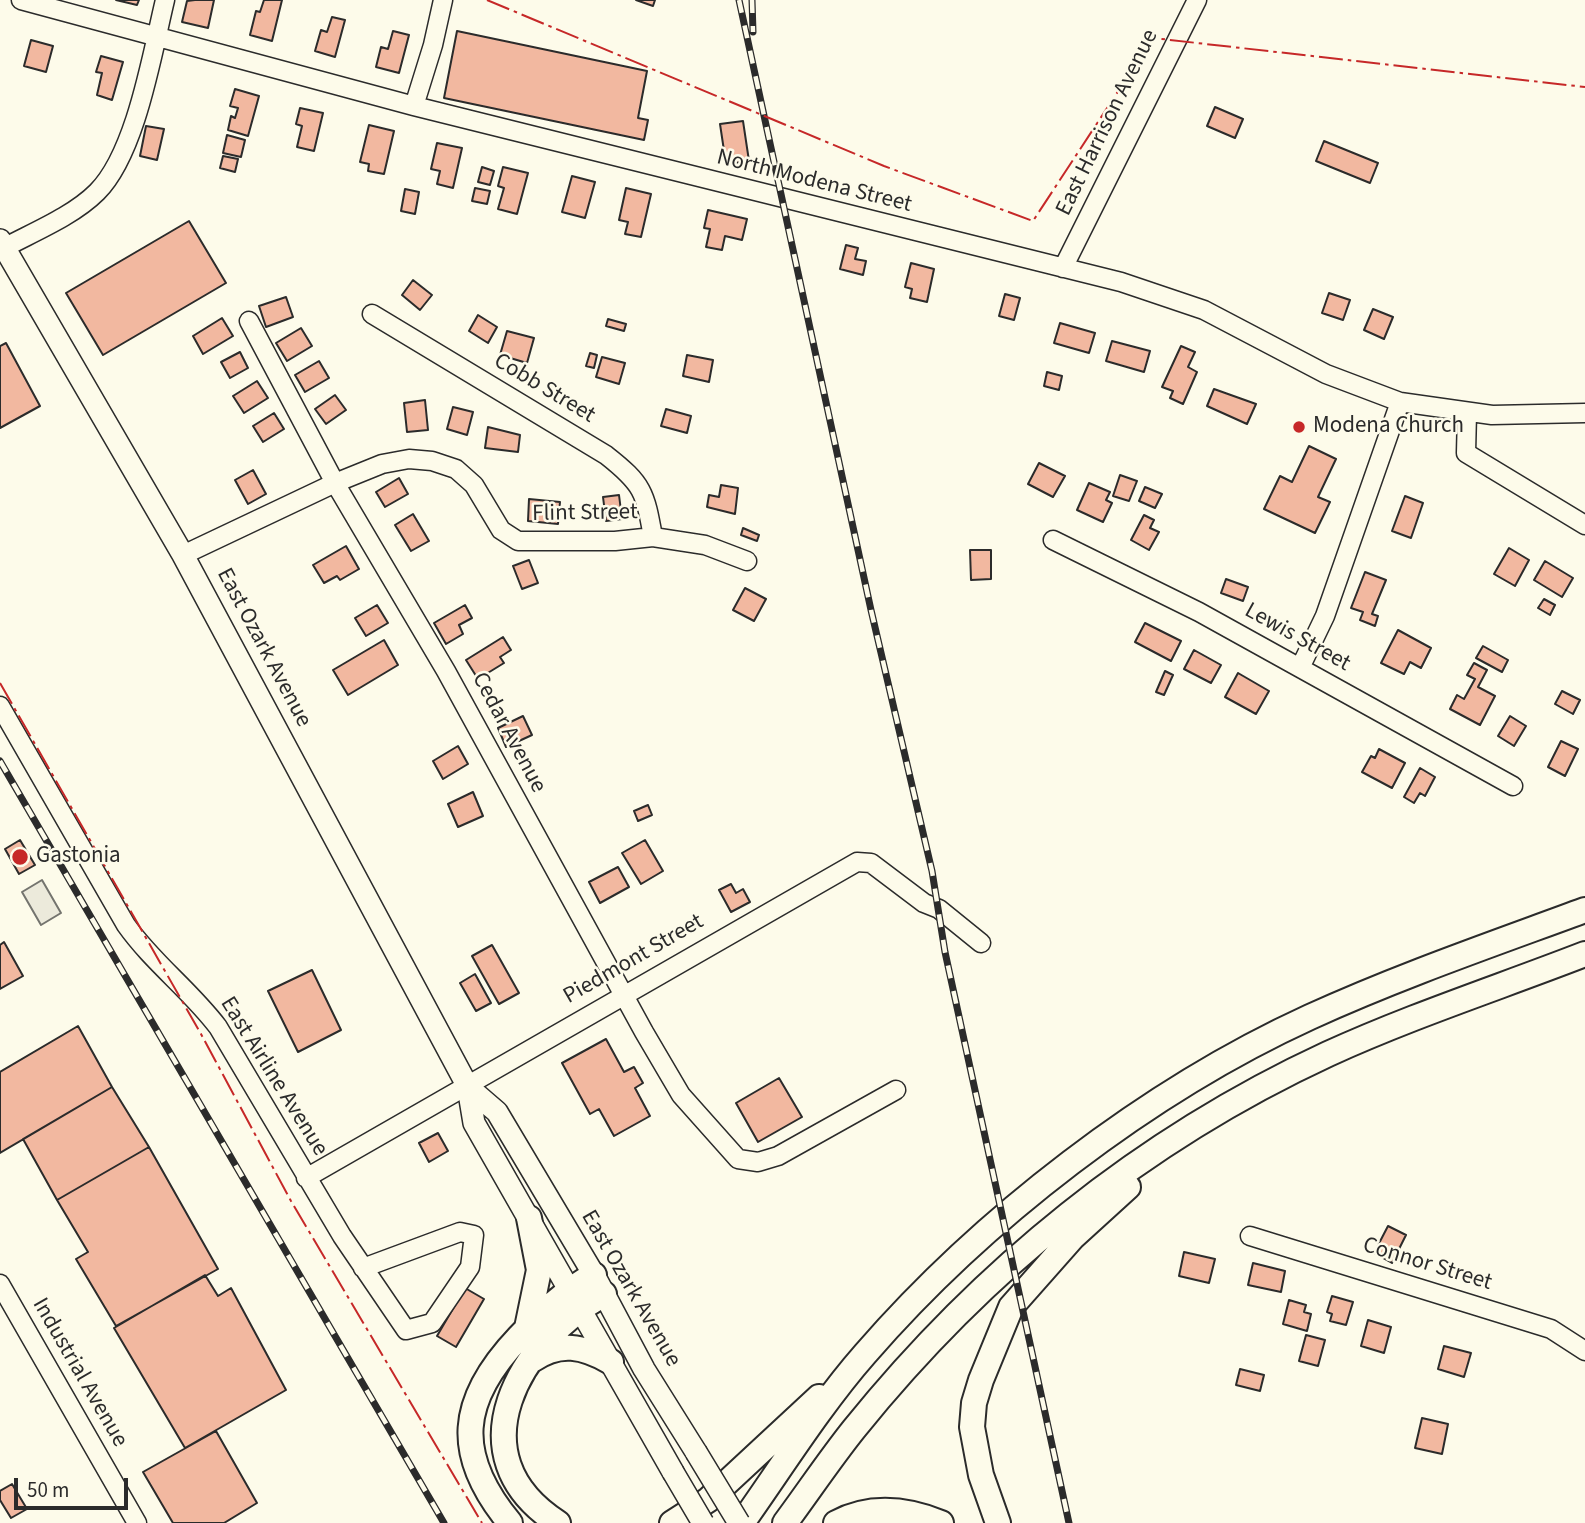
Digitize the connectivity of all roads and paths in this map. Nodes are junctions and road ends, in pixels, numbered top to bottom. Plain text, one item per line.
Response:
1 (21, 0) edge
2 (165, 0) edge
3 (443, 0) edge
4 (1196, 0) edge
5 (156, 39) junction
6 (414, 106) junction
7 (2, 246) edge
8 (1063, 268) junction
9 (372, 314) dead end
10 (250, 321) dead end
11 (1400, 402) junction
12 (1467, 413) junction
13 (1585, 413) edge
14 (335, 483) junction
15 (1585, 525) edge
16 (653, 537) junction
17 (1053, 540) dead end
18 (183, 555) junction
19 (747, 561) dead end
20 (1300, 668) junction
21 (0, 706) edge
22 (1513, 786) dead end
23 (1585, 910) edge
24 (981, 943) dead end
25 (1585, 954) edge
26 (622, 995) junction
27 (468, 1087) junction
28 (896, 1090) dead end
29 (1199, 1123) junction
30 (306, 1178) junction
31 (529, 1218) junction
32 (1250, 1236) dead end
33 (363, 1268) junction
34 (0, 1284) edge
35 (599, 1284) junction
36 (573, 1299) junction
37 (526, 1329) junction
38 (1585, 1351) edge
39 (863, 1356) junction
40 (611, 1362) junction
41 (525, 1364) junction
42 (137, 1523) edge
43 (510, 1523) edge
44 (558, 1523) edge
45 (672, 1523) edge
46 (703, 1523) edge
47 (740, 1523) edge
48 (785, 1523) edge
49 (836, 1523) edge
50 (941, 1523) edge
51 (998, 1523) edge

1 - 5 street, North Modena Street
2 - 5 street
3 - 6 street
4 - 8 street, East Harrison Avenue
5 - 6 street, North Modena Street
5 - 7 street
6 - 8 street, North Modena Street
7 - 18 main road, East Ozark Avenue
8 - 11 street, North Modena Street
9 - 16 street, Cobb Street
10 - 14 street, Cedar Avenue
11 - 12 street, North Modena Street
11 - 20 street
12 - 13 street, North Modena Street
12 - 15 street
14 - 16 street, Flint Street
14 - 18 street, Flint Street
14 - 26 street, Cedar Avenue
16 - 19 street, Flint Street
17 - 20 street, Lewis Street
18 - 27 main road, East Ozark Avenue
20 - 22 street, Lewis Street
21 - 30 street, East Airline Avenue
23 - 39 highway
24 - 26 street, Piedmont Street
25 - 29 highway
26 - 27 street, Piedmont Street
26 - 28 street, Cedar Avenue
27 - 30 street, Piedmont Street
27 - 31 main road, East Ozark Avenue
27 - 35 main road, East Ozark Avenue
29 - 48 highway
29 - 51 highway
30 - 33 street, East Airline Avenue
31 - 36 main road, East Ozark Avenue
31 - 37 highway
32 - 38 street, Connor Street
33 - 33 street, East Airline Avenue
34 - 42 street, Industrial Avenue
35 - 36 highway
35 - 47 main road, East Ozark Avenue, bridge
36 - 37 highway
36 - 40 main road, East Ozark Avenue
36 - 41 highway
37 - 43 highway
39 - 45 highway
39 - 47 highway
40 - 41 highway
40 - 46 main road, East Ozark Avenue, bridge
41 - 44 highway
49 - 50 highway

